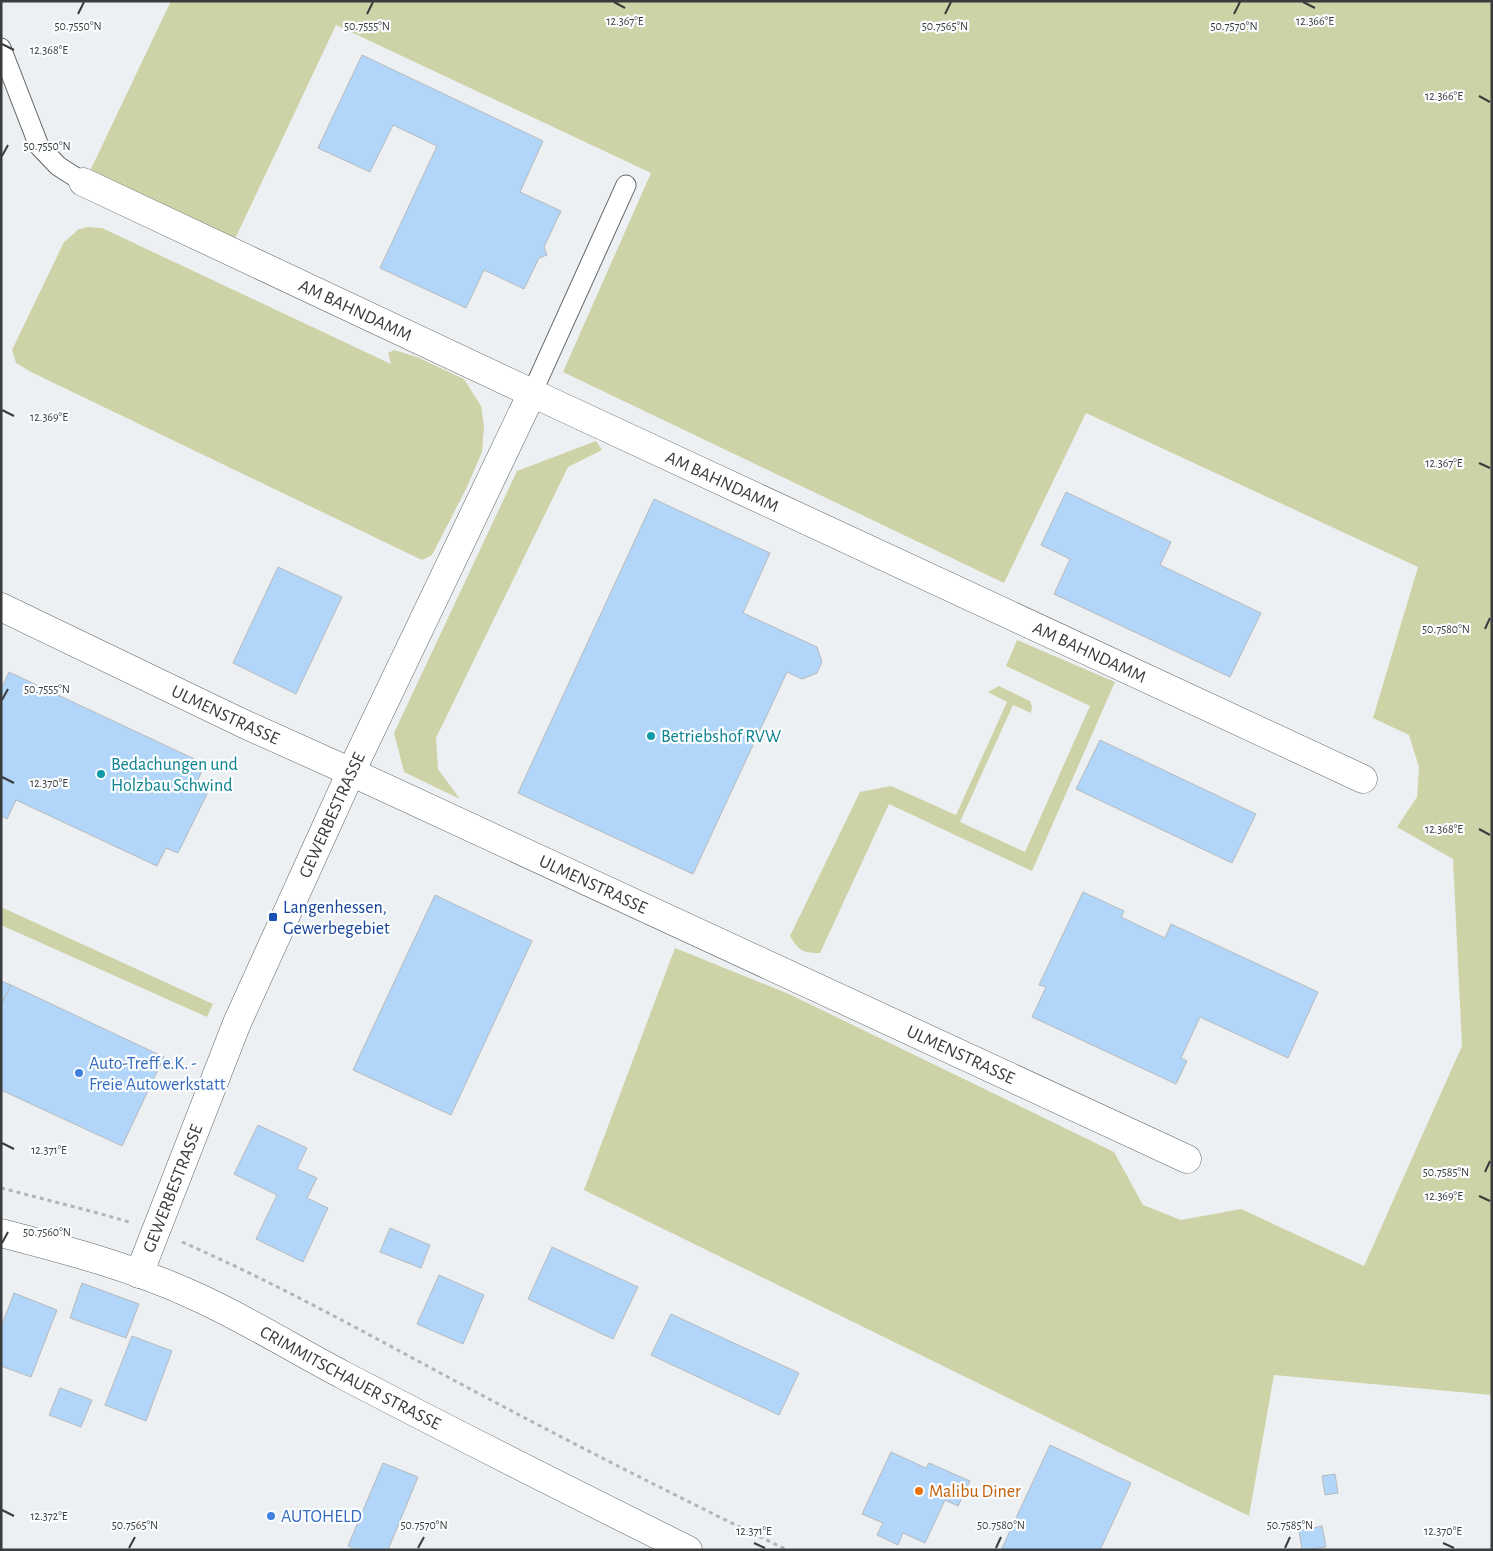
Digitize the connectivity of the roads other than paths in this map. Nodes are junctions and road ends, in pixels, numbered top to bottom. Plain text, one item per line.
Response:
1 (1, 48) edge
2 (83, 182) joint
3 (626, 185) dead end
4 (532, 393) junction
5 (1, 607) edge
6 (351, 772) junction
7 (1363, 779) dead end
8 (1187, 1160) dead end
9 (1, 1233) edge
10 (139, 1274) junction
11 (688, 1550) edge

1 - 2 lane
2 - 4 street, AM BAHNDAMM
3 - 4 lane
4 - 6 street, GEWERBESTRASSE
4 - 7 street, AM BAHNDAMM
5 - 6 street, ULMENSTRASSE
6 - 8 street, ULMENSTRASSE
6 - 10 street, GEWERBESTRASSE
9 - 10 street, CRIMMITSCHAUER STRASSE
10 - 11 street, CRIMMITSCHAUER STRASSE

